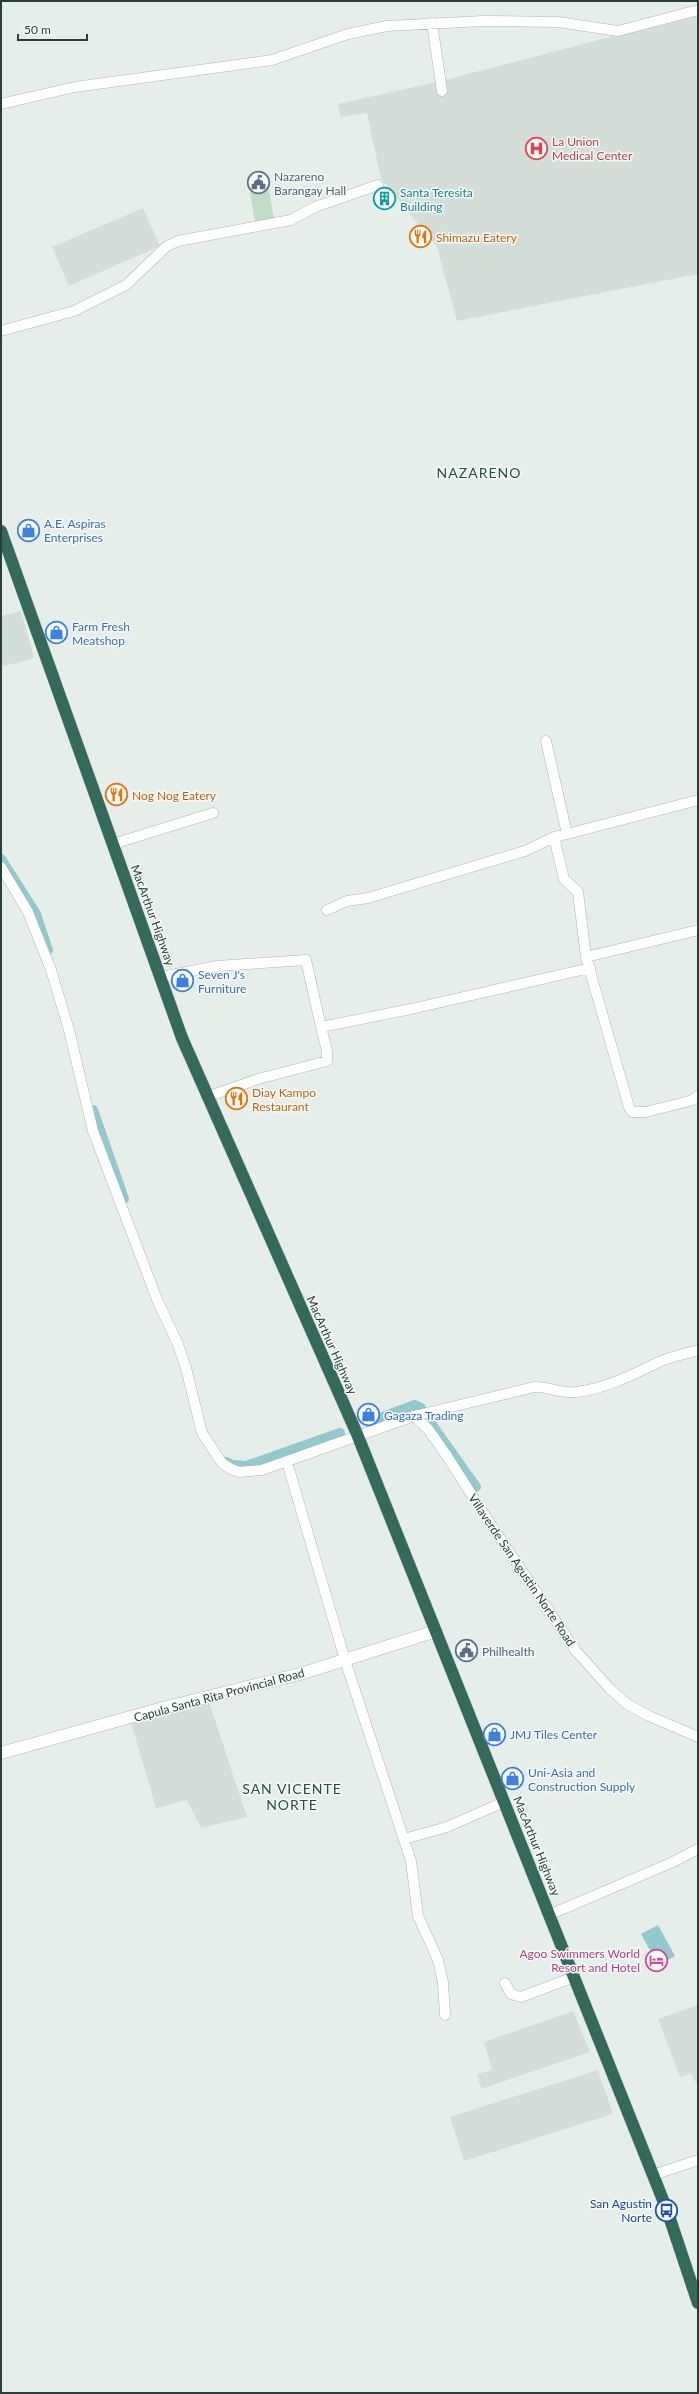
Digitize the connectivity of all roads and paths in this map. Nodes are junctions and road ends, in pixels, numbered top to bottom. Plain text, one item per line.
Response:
1 (698, 10) edge
2 (432, 23) junction
3 (442, 91) dead end
4 (1, 104) edge
5 (378, 185) dead end
6 (1, 331) edge
7 (1, 531) edge
8 (546, 741) dead end
9 (698, 800) edge
10 (213, 813) dead end
11 (567, 834) junction
12 (554, 837) junction
13 (113, 844) junction
14 (1, 867) edge
15 (327, 910) dead end
16 (698, 930) edge
17 (586, 957) junction
18 (590, 968) junction
19 (160, 977) junction
20 (321, 1027) junction
21 (698, 1096) edge
22 (207, 1097) junction
23 (698, 1350) edge
24 (414, 1416) junction
25 (357, 1434) junction
26 (287, 1462) junction
27 (436, 1631) junction
28 (345, 1660) junction
29 (698, 1736) edge
30 (1, 1754) edge
31 (504, 1802) junction
32 (404, 1839) junction
33 (698, 1848) edge
34 (549, 1915) junction
35 (574, 1977) junction
36 (504, 1983) dead end
37 (445, 2015) dead end
38 (698, 2160) edge
39 (653, 2176) junction
40 (698, 2303) edge

1 - 2 street
2 - 3 street
2 - 4 street
5 - 6 street
7 - 13 highway, MacArthur Highway
8 - 11 street
9 - 11 street
10 - 13 street
11 - 12 street
12 - 15 street
12 - 17 street
13 - 19 highway, MacArthur Highway
14 - 26 street
16 - 17 street
17 - 18 street
18 - 20 street
18 - 21 street
19 - 20 street
19 - 22 highway, MacArthur Highway
20 - 22 street
22 - 25 highway, MacArthur Highway
23 - 24 street
24 - 25 street
24 - 29 street, Villaverde San Agustin Norte Road
25 - 26 street
25 - 27 highway, MacArthur Highway
26 - 28 street
27 - 28 street, Capula Santa Rita Provincial Road
27 - 31 highway, MacArthur Highway
28 - 30 street, Capula Santa Rita Provincial Road
28 - 32 street
31 - 32 street
31 - 34 highway, MacArthur Highway
32 - 37 street
33 - 34 street
34 - 35 highway, MacArthur Highway
35 - 36 street
35 - 39 highway, MacArthur Highway
38 - 39 street
39 - 40 highway, MacArthur Highway

